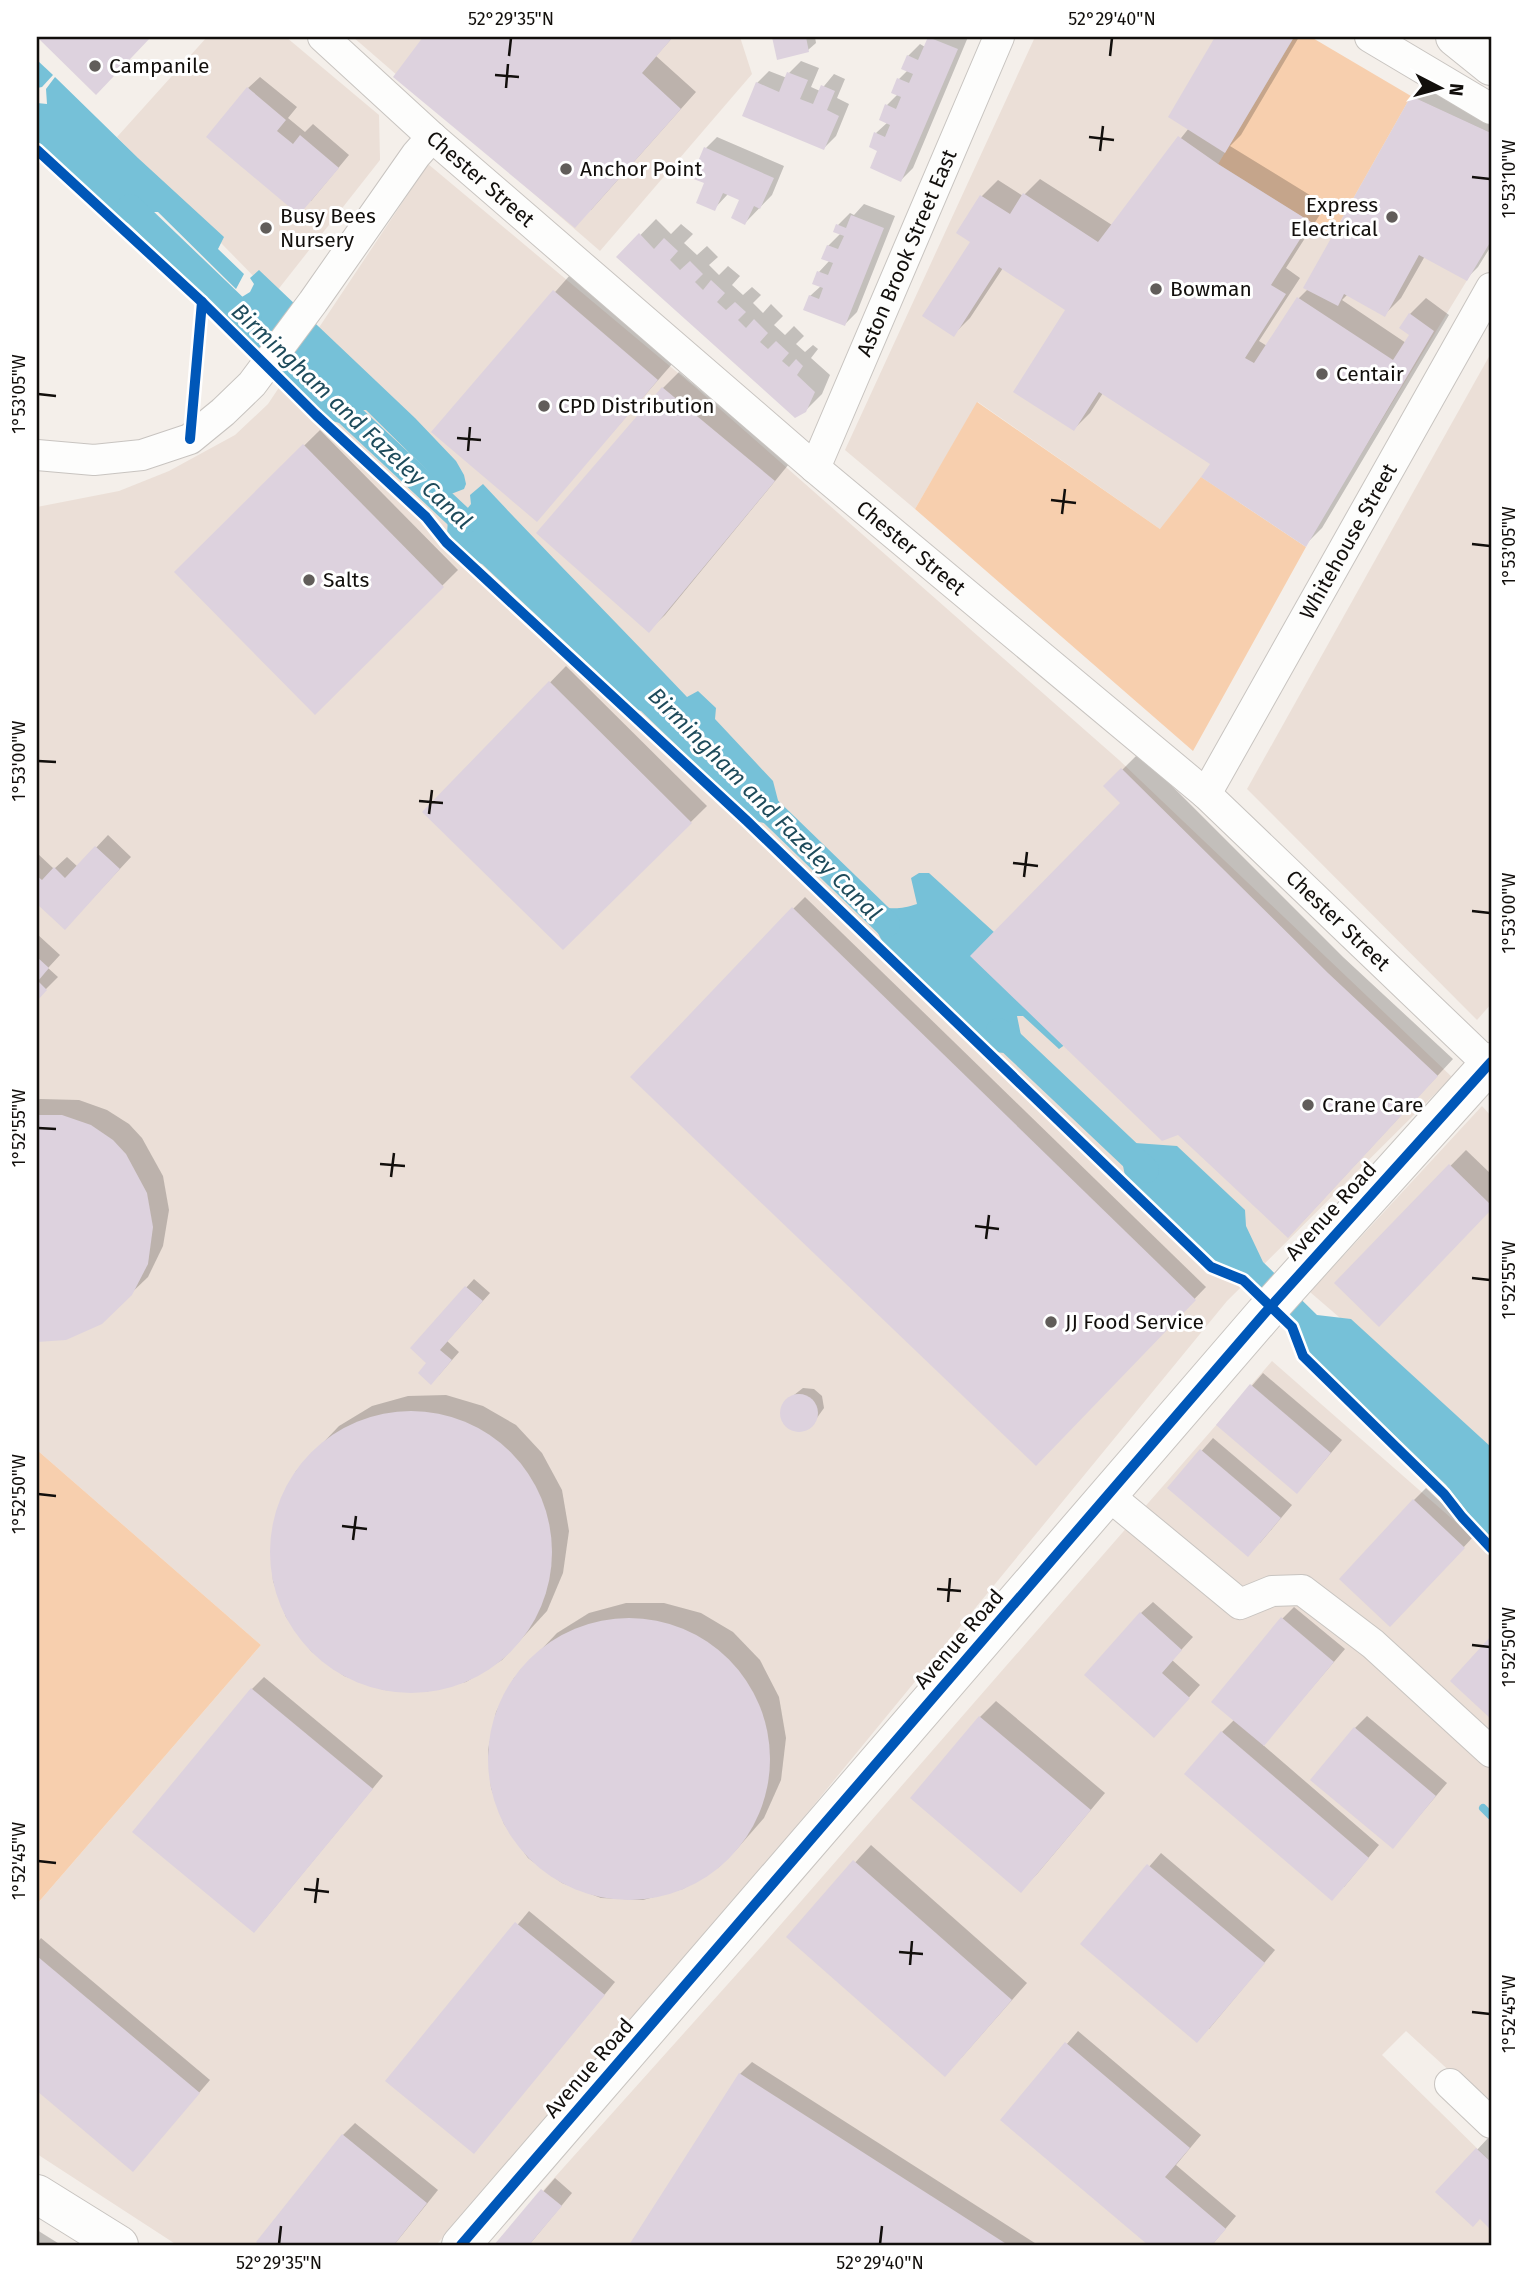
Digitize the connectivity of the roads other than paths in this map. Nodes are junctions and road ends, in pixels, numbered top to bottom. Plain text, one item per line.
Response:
1 (999, 37) edge
2 (1370, 37) edge
3 (1455, 37) edge
4 (334, 39) edge
5 (1491, 66) edge
6 (1491, 109) edge
7 (432, 137) junction
8 (1491, 288) edge
9 (37, 455) edge
10 (815, 468) junction
11 (1206, 794) junction
12 (1491, 1064) edge
13 (1108, 1495) junction
14 (1491, 1752) edge
15 (1450, 2084) dead end
16 (1491, 2123) edge
17 (37, 2194) edge
18 (119, 2245) edge
19 (461, 2245) edge

1 - 10 street, Aston Brook Street East
2 - 6 street
3 - 5 street
4 - 7 street, Chester Street
7 - 9 street
7 - 10 street, Chester Street
8 - 11 street, Whitehouse Street
10 - 11 street, Chester Street
11 - 12 street, Chester Street
12 - 13 street, Avenue Road
13 - 14 street
13 - 19 street, Avenue Road
15 - 16 street
17 - 18 street

